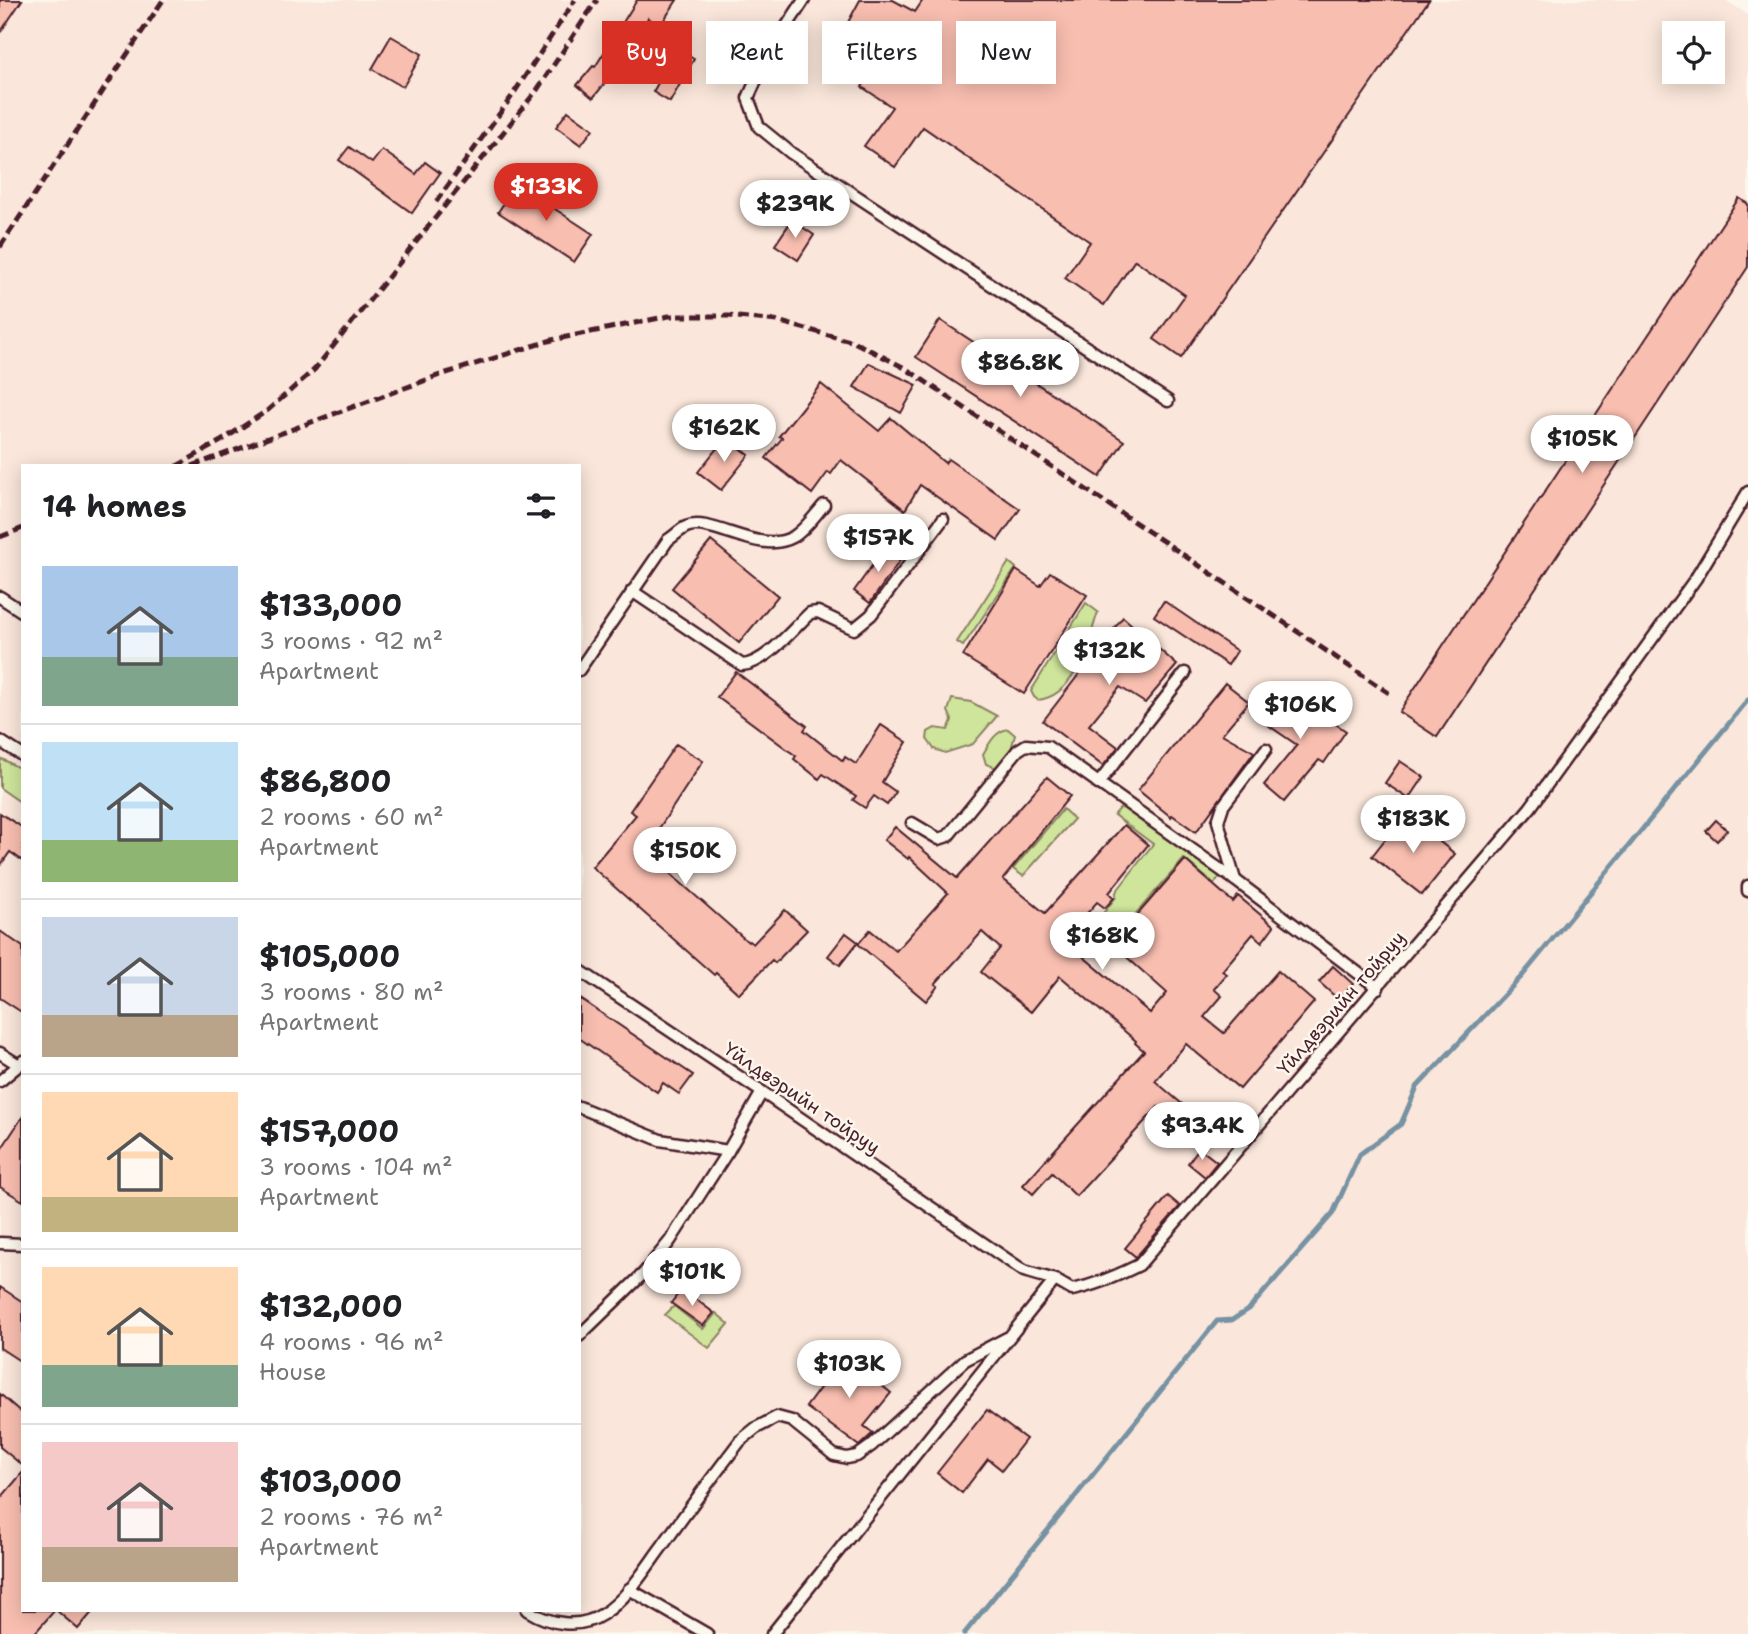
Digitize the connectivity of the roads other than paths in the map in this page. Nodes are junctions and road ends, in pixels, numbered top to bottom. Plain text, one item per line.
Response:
1 (804, 0) edge
2 (1168, 401) dead end
3 (1748, 492) edge
4 (824, 505) dead end
5 (943, 519) dead end
6 (632, 591) junction
7 (0, 597) edge
8 (21, 611) edge
9 (581, 667) edge
10 (1185, 673) dead end
11 (0, 741) edge
12 (1266, 749) dead end
13 (21, 755) edge
14 (1098, 784) junction
15 (912, 823) dead end
16 (1235, 880) junction
17 (581, 971) edge
18 (1378, 988) junction
19 (0, 1053) edge
20 (21, 1063) edge
21 (0, 1081) edge
22 (762, 1092) junction
23 (581, 1108) edge
24 (727, 1151) junction
25 (0, 1243) edge
26 (21, 1244) edge
27 (1055, 1280) junction
28 (581, 1334) edge
29 (1007, 1338) junction
30 (629, 1589) junction
31 (530, 1612) edge
32 (707, 1634) edge
33 (772, 1634) edge

1 - 2 lane
3 - 18 lane, Үйлдвэрийн тойруу
4 - 6 lane
5 - 6 lane
6 - 9 lane
7 - 8 lane
10 - 14 lane
11 - 13 lane
12 - 16 lane
14 - 15 lane
14 - 16 lane
16 - 18 lane
17 - 22 lane, Үйлдвэрийн тойруу
18 - 27 lane, Үйлдвэрийн тойруу
19 - 20 lane
20 - 21 lane
22 - 24 lane
22 - 27 lane, Үйлдвэрийн тойруу
23 - 24 lane
24 - 28 lane
25 - 26 lane
27 - 29 lane
29 - 30 lane
29 - 33 lane
30 - 31 lane
30 - 32 lane

